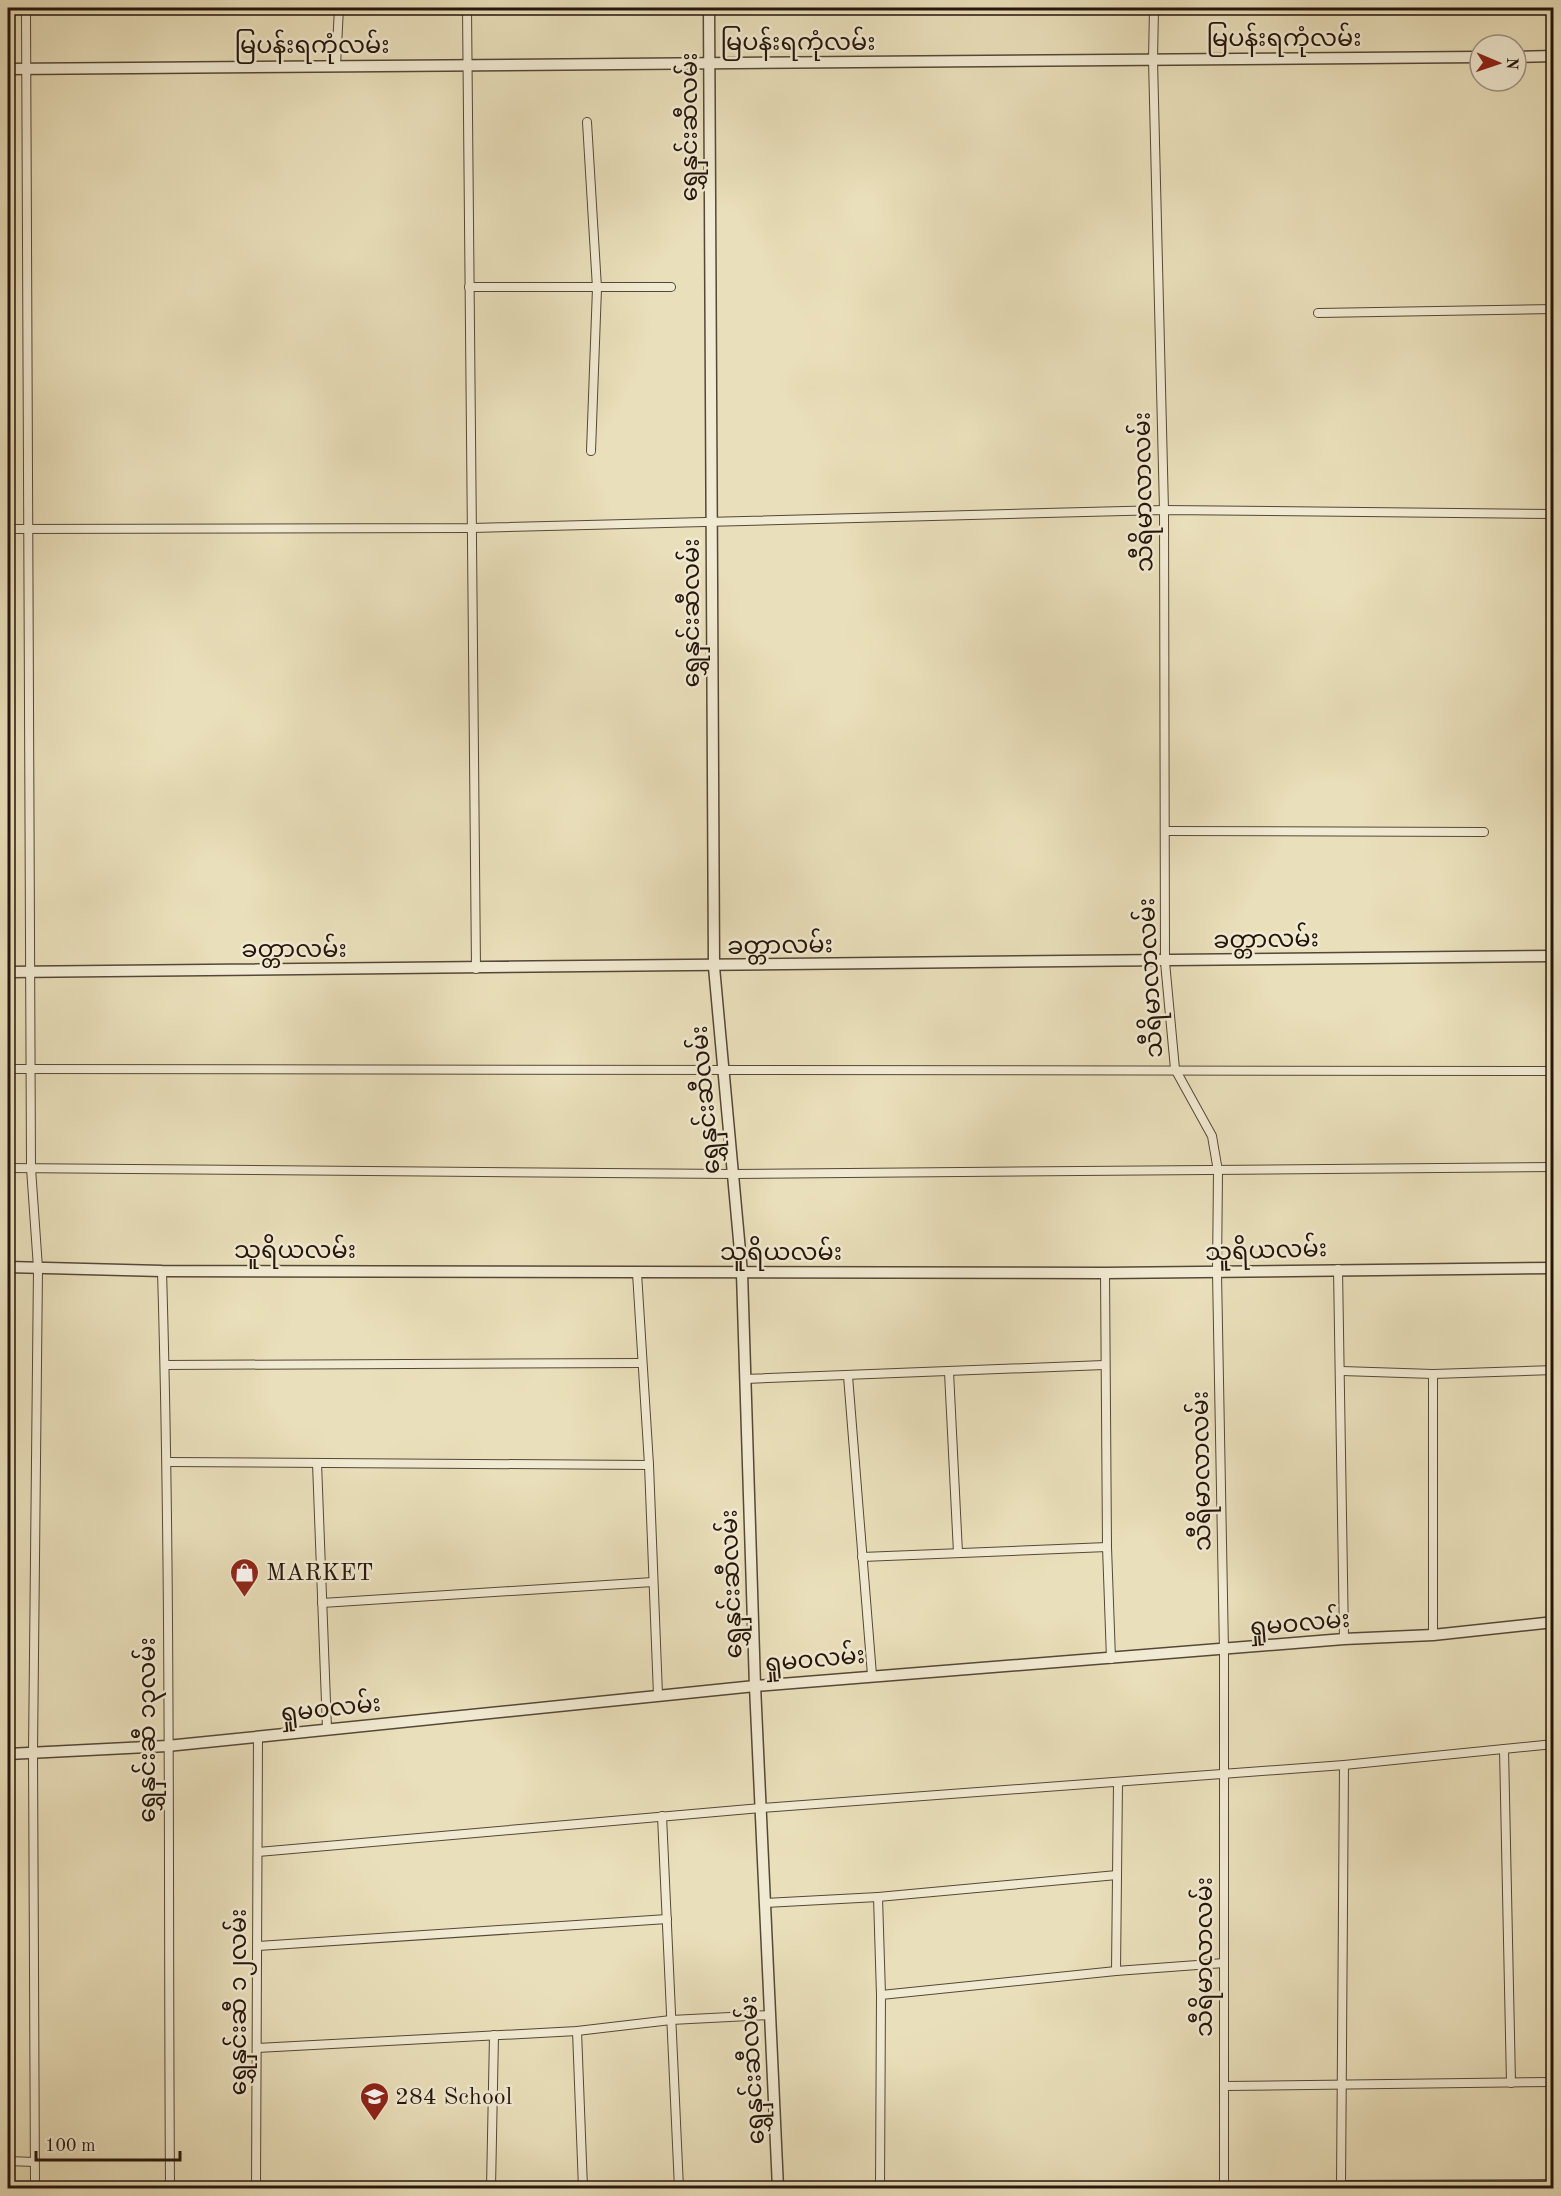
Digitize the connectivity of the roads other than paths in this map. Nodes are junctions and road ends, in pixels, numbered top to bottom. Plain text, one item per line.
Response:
1 (26, 8) edge
2 (339, 8) edge
3 (467, 8) edge
4 (709, 8) edge
5 (1154, 8) edge
6 (1554, 56) edge
7 (1468, 57) edge
8 (1528, 57) edge
9 (1153, 60) junction
10 (710, 63) junction
11 (467, 65) junction
12 (336, 66) junction
13 (8, 69) edge
14 (27, 69) junction
15 (587, 122) dead end
16 (469, 287) junction
17 (671, 287) dead end
18 (597, 288) junction
19 (1554, 309) edge
20 (1318, 313) dead end
21 (591, 451) dead end
22 (1164, 510) junction
23 (1554, 514) edge
24 (712, 524) junction
25 (472, 528) junction
26 (8, 529) edge
27 (29, 529) junction
28 (1165, 831) junction
29 (1484, 832) dead end
30 (1554, 956) edge
31 (1165, 962) junction
32 (714, 967) junction
33 (476, 969) junction
34 (8, 972) edge
35 (31, 972) junction
36 (8, 1068) edge
37 (31, 1068) junction
38 (723, 1069) junction
39 (1175, 1069) junction
40 (1554, 1071) edge
41 (1554, 1167) edge
42 (8, 1168) edge
43 (31, 1168) junction
44 (1218, 1172) junction
45 (733, 1174) junction
46 (8, 1267) edge
47 (38, 1268) junction
48 (1554, 1268) edge
49 (1338, 1269) junction
50 (162, 1271) junction
51 (638, 1273) junction
52 (741, 1273) junction
53 (1105, 1273) junction
54 (1217, 1273) junction
55 (642, 1363) junction
56 (165, 1365) junction
57 (1104, 1365) junction
58 (1554, 1370) edge
59 (1342, 1371) junction
60 (949, 1372) junction
61 (1433, 1374) junction
62 (848, 1376) junction
63 (745, 1379) junction
64 (168, 1462) junction
65 (317, 1463) junction
66 (649, 1464) junction
67 (1107, 1547) junction
68 (958, 1553) junction
69 (862, 1557) junction
70 (653, 1582) junction
71 (322, 1603) junction
72 (1554, 1622) edge
73 (1433, 1635) junction
74 (1344, 1640) junction
75 (1224, 1651) junction
76 (1111, 1659) junction
77 (872, 1675) junction
78 (755, 1686) junction
79 (658, 1695) junction
80 (327, 1729) junction
81 (258, 1736) junction
82 (1554, 1744) edge
83 (166, 1746) junction
84 (1504, 1749) junction
85 (33, 1752) junction
86 (8, 1754) edge
87 (1344, 1765) junction
88 (1223, 1774) junction
89 (1118, 1782) junction
90 (761, 1808) junction
91 (662, 1816) junction
92 (258, 1852) junction
93 (1117, 1875) junction
94 (878, 1897) junction
95 (765, 1903) junction
96 (667, 1919) junction
97 (258, 1946) junction
98 (1224, 1963) junction
99 (1116, 1971) junction
100 (881, 1995) junction
101 (770, 2015) junction
102 (671, 2020) junction
103 (577, 2031) junction
104 (494, 2035) junction
105 (257, 2048) junction
106 (1554, 2082) edge
107 (1341, 2083) junction
108 (1511, 2083) junction
109 (1224, 2086) junction
110 (8, 2161) edge
111 (34, 2162) junction
112 (1554, 2184) edge
113 (1341, 2187) edge
114 (1448, 2187) edge
115 (34, 2188) edge
116 (170, 2188) edge
117 (256, 2188) edge
118 (491, 2188) edge
119 (583, 2188) edge
120 (679, 2188) edge
121 (778, 2188) edge
122 (880, 2188) edge
123 (1224, 2188) edge

1 - 14 street
2 - 12 street
3 - 11 street
4 - 10 street, ရွှေနှင်းဆီလမ်း
5 - 9 street, သီရိမာလာလမ်း
6 - 8 street
7 - 9 street, မြပန်းရကုံလမ်း
9 - 10 street, မြပန်းရကုံလမ်း
9 - 22 street, သီရိမာလာလမ်း
10 - 11 street, မြပန်းရကုံလမ်း
10 - 24 street, ရွှေနှင်းဆီလမ်း
11 - 12 street, မြပန်းရကုံလမ်း
11 - 16 street
12 - 14 street, မြပန်းရကုံလမ်း
13 - 14 street, မြပန်းရကုံလမ်း
14 - 27 street
15 - 18 street
16 - 18 street
16 - 25 street
17 - 18 street
18 - 21 street
19 - 20 street
22 - 23 street
22 - 24 street
22 - 28 street, သီရိမာလာလမ်း
24 - 25 street
24 - 32 street, ရွှေနှင်းဆီလမ်း
25 - 27 street
25 - 33 street
26 - 27 street
27 - 35 street
28 - 29 street
28 - 31 street, သီရိမာလာလမ်း
30 - 31 street, ခတ္တာလမ်း
31 - 32 street, ခတ္တာလမ်း
31 - 39 street, သီရိမာလာလမ်း
32 - 33 street, ခတ္တာလမ်း
32 - 38 street, ရွှေနှင်းဆီလမ်း
33 - 35 street, ခတ္တာလမ်း
34 - 35 street, ခတ္တာလမ်း
35 - 37 street
36 - 37 street
37 - 38 street
37 - 43 street
38 - 39 street
38 - 45 street, ရွှေနှင်းဆီလမ်း
39 - 40 street
39 - 44 street, သီရိမာလာလမ်း
41 - 44 street
42 - 43 street
43 - 45 street
43 - 47 street
44 - 45 street
44 - 54 street, သီရိမာလာလမ်း
45 - 52 street, ရွှေနှင်းဆီလမ်း
46 - 47 street, သူရိယလမ်း
47 - 50 street, သူရိယလမ်း
47 - 85 street
48 - 49 street, သူရိယလမ်း
49 - 54 street, သူရိယလမ်း
49 - 59 street
50 - 51 street, သူရိယလမ်း
50 - 56 street, ရွှေနှင်းဆီ ၁၃လမ်း
51 - 52 street, သူရိယလမ်း
51 - 55 street
52 - 53 street, သူရိယလမ်း
52 - 63 street, ရွှေနှင်းဆီလမ်း
53 - 54 street, သူရိယလမ်း
53 - 57 street
54 - 75 street, သီရိမာလာလမ်း
55 - 56 street
55 - 66 street
56 - 64 street, ရွှေနှင်းဆီ ၁၃လမ်း
57 - 60 street
57 - 67 street
58 - 61 street
59 - 61 street
59 - 74 street
60 - 62 street
60 - 68 street
61 - 73 street
62 - 63 street
62 - 69 street
63 - 78 street, ရွှေနှင်းဆီလမ်း
64 - 65 street
64 - 83 street, ရွှေနှင်းဆီ ၁၃လမ်း
65 - 66 street
65 - 71 street
66 - 70 street
67 - 68 street
67 - 76 street
68 - 69 street
69 - 77 street
70 - 71 street
70 - 79 street
71 - 80 street
72 - 73 street, ရှုမဝလမ်း
73 - 74 street, ရှုမဝလမ်း
74 - 75 street, ရှုမဝလမ်း
75 - 76 street, ရှုမဝလမ်း
75 - 88 street, သီရိမာလာလမ်း
76 - 77 street, ရှုမဝလမ်း
77 - 78 street, ရှုမဝလမ်း
78 - 79 street, ရှုမဝလမ်း
78 - 90 street, ရွှေနှင်းဆီလမ်း
79 - 80 street, ရှုမဝလမ်း
80 - 81 street, ရှုမဝလမ်း
81 - 83 street, ရှုမဝလမ်း
81 - 92 street, ရွှေနှင်းဆီ ၁၂လမ်း
82 - 84 street
83 - 85 street, ရှုမဝလမ်း
83 - 116 street, ရွှေနှင်းဆီ ၁၃လမ်း
84 - 87 street
84 - 108 street
85 - 86 street, ရှုမဝလမ်း
85 - 111 street
87 - 88 street
87 - 107 street
88 - 89 street
88 - 98 street, သီရိမာလာလမ်း
89 - 90 street
89 - 93 street
90 - 91 street
90 - 95 street, ရွှေနှင်းဆီလမ်း
91 - 92 street
91 - 96 street
92 - 97 street, ရွှေနှင်းဆီ ၁၂လမ်း
93 - 94 street
93 - 99 street
94 - 95 street
94 - 100 street
95 - 101 street, ရွှေနှင်းဆီလမ်း
96 - 97 street
96 - 102 street
97 - 105 street, ရွှေနှင်းဆီ ၁၂လမ်း
98 - 99 street
98 - 109 street, သီရိမာလာလမ်း
99 - 100 street
100 - 122 street
101 - 102 street
101 - 121 street, ရွှေနှင်းဆီလမ်း
102 - 103 street
102 - 120 street
103 - 104 street
103 - 119 street
104 - 105 street
104 - 118 street
105 - 117 street, ရွှေနှင်းဆီ ၁၂လမ်း
106 - 108 street
107 - 108 street
107 - 109 street
107 - 113 street
109 - 123 street, သီရိမာလာလမ်း
110 - 111 street
111 - 115 street
112 - 114 street
113 - 114 street

